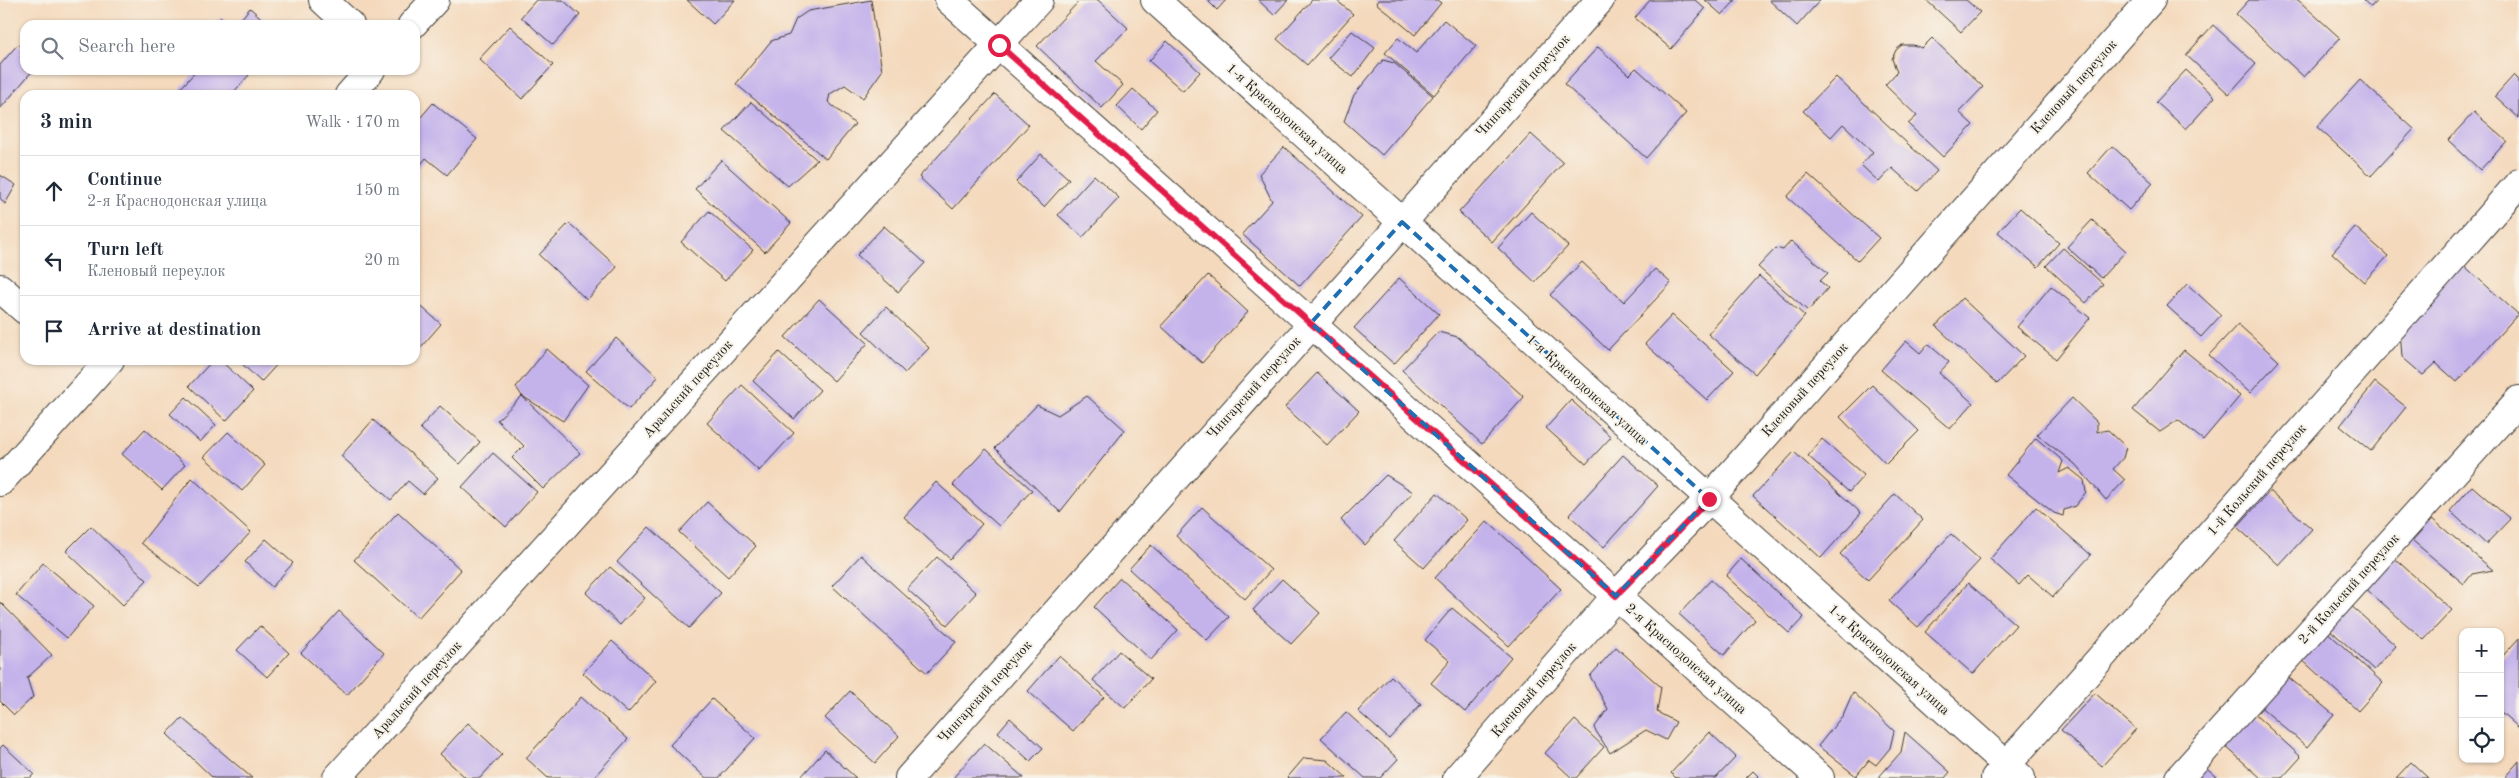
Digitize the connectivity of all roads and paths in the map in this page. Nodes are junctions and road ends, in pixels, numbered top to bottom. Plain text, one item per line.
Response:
1 (323, 0) edge
2 (434, 0) edge
3 (949, 0) edge
4 (1039, 0) edge
5 (1155, 0) edge
6 (1600, 0) edge
7 (2152, 0) edge
8 (345, 20) edge
9 (416, 20) edge
10 (999, 45) junction
11 (367, 75) edge
12 (353, 90) edge
13 (2519, 183) edge
14 (1402, 222) junction
15 (0, 288) edge
16 (20, 306) edge
17 (1311, 323) junction
18 (96, 365) edge
19 (2519, 400) edge
20 (0, 482) edge
21 (1709, 499) junction
22 (1616, 596) junction
23 (2007, 774) edge
24 (338, 778) edge
25 (909, 778) edge
26 (1457, 778) edge
27 (1820, 778) edge
28 (2179, 778) edge

1 - 8 street
2 - 9 street
3 - 10 street, 2-я Краснодонская улица
4 - 10 street, Аральский переулок
5 - 14 street, 1-я Краснодонская улица
6 - 14 street, Чингарский переулок
7 - 21 street, Кленовый переулок
10 - 17 street, 2-я Краснодонская улица
10 - 24 street, Аральский переулок
11 - 12 street
13 - 23 street, 1-й Кольский переулок
14 - 17 street, Чингарский переулок
14 - 21 street, 1-я Краснодонская улица
15 - 16 street
17 - 22 street, 2-я Краснодонская улица
17 - 25 street, Чингарский переулок
18 - 20 street
19 - 28 street, 2-й Кольский переулок
21 - 22 street, Кленовый переулок
21 - 23 street, 1-я Краснодонская улица
22 - 26 street, Кленовый переулок
22 - 27 street, 2-я Краснодонская улица

